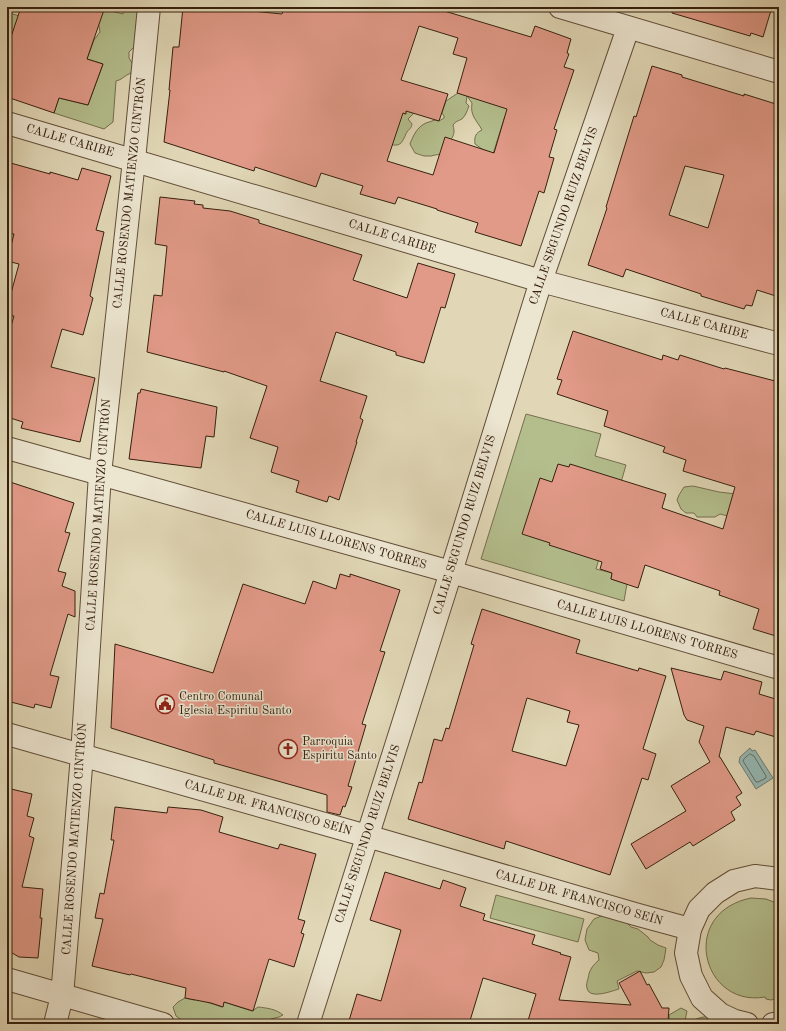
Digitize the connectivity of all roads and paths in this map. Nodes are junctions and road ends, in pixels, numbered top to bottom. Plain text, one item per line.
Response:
1 (149, 7) edge
2 (560, 7) edge
3 (628, 28) junction
4 (779, 72) edge
5 (7, 123) edge
6 (134, 160) junction
7 (541, 281) junction
8 (779, 344) edge
9 (7, 448) edge
10 (100, 474) junction
11 (451, 572) junction
12 (779, 668) edge
13 (7, 734) edge
14 (82, 755) junction
15 (367, 836) junction
16 (778, 876) edge
17 (690, 929) junction
18 (7, 979) edge
19 (62, 996) junction
20 (739, 1023) edge
21 (779, 1023) edge
22 (55, 1024) edge
23 (163, 1024) edge
24 (308, 1024) edge
25 (773, 1024) edge

1 - 6 street, CALLE ROSENDO MATIENZO CINTRÓN
2 - 3 street
3 - 4 street
3 - 7 street, CALLE SEGUNDO RUIZ BELVIS
5 - 6 street, CALLE CARIBE
6 - 7 street, CALLE CARIBE
6 - 10 street, CALLE ROSENDO MATIENZO CINTRÓN
7 - 8 street, CALLE CARIBE
7 - 11 street, CALLE SEGUNDO RUIZ BELVIS
9 - 10 street, CALLE LUIS LLORENS TORRES
10 - 11 street, CALLE LUIS LLORENS TORRES
10 - 14 street, CALLE ROSENDO MATIENZO CINTRÓN
11 - 12 street, CALLE LUIS LLORENS TORRES
11 - 15 street, CALLE SEGUNDO RUIZ BELVIS
13 - 14 street, CALLE DR. FRANCISCO SEÍN
14 - 15 street, CALLE DR. FRANCISCO SEÍN
14 - 19 street, CALLE ROSENDO MATIENZO CINTRÓN
15 - 17 street, CALLE DR. FRANCISCO SEÍN
15 - 24 street, CALLE SEGUNDO RUIZ BELVIS
16 - 17 street
17 - 20 street
18 - 19 street
19 - 22 street, CALLE ROSENDO MATIENZO CINTRÓN
19 - 23 street
21 - 25 street

